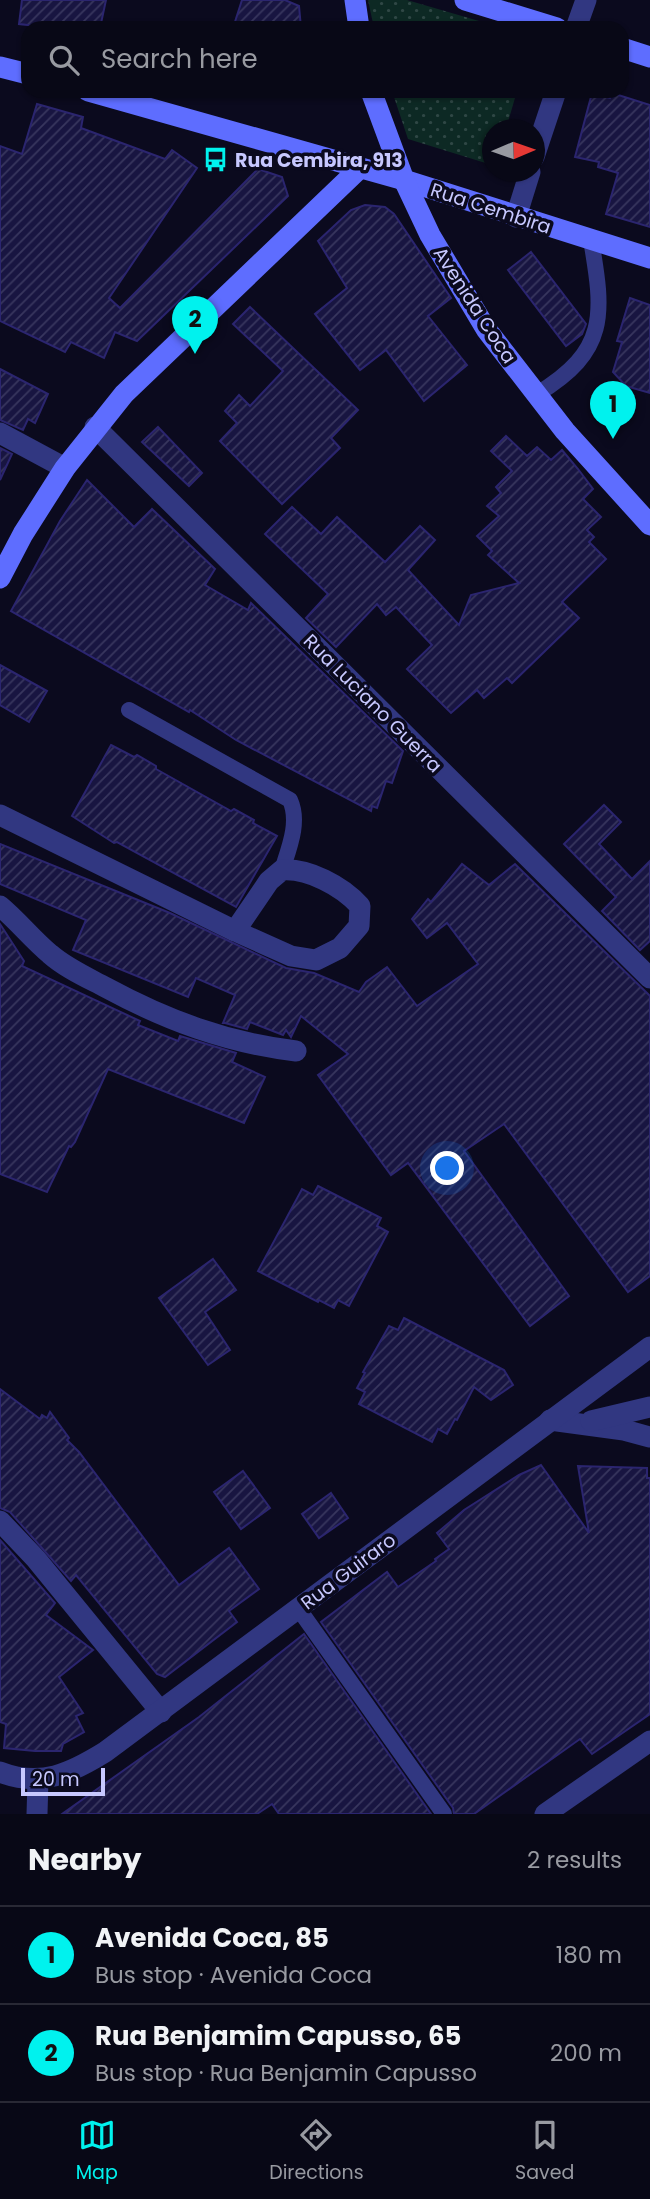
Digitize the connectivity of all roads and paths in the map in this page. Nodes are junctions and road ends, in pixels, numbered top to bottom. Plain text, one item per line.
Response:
1 (355, 0) edge
2 (465, 0) edge
3 (358, 21) edge
4 (533, 21) edge
5 (629, 50) edge
6 (650, 57) edge
7 (0, 67) edge
8 (21, 72) edge
9 (113, 98) edge
10 (374, 98) edge
11 (554, 98) edge
12 (545, 124) edge
13 (360, 167) junction
14 (404, 180) junction
15 (527, 182) edge
16 (516, 217) junction
17 (591, 240) junction
18 (650, 258) edge
19 (537, 394) junction
20 (95, 427) junction
21 (0, 433) edge
22 (65, 468) junction
23 (650, 525) edge
24 (0, 578) edge
25 (129, 710) dead end
26 (0, 814) edge
27 (282, 870) junction
28 (0, 906) edge
29 (235, 931) junction
30 (650, 978) edge
31 (296, 1051) dead end
32 (650, 1347) edge
33 (650, 1407) edge
34 (550, 1420) junction
35 (580, 1424) junction
36 (650, 1437) edge
37 (0, 1521) edge
38 (298, 1608) junction
39 (161, 1712) junction
40 (650, 1741) edge
41 (3, 1778) edge
42 (38, 1780) junction
43 (37, 1814) edge
44 (444, 1814) edge
45 (545, 1814) edge

1 - 3 street
2 - 4 street
5 - 6 street
7 - 8 street
9 - 13 street, Rua Cembira
10 - 14 street, Avenida Coca
11 - 12 street
13 - 14 street, Rua Cembira
13 - 20 street
14 - 16 street, Rua Cembira
14 - 19 street, Avenida Coca
15 - 16 street
16 - 17 street, Rua Cembira
17 - 18 street, Rua Cembira
17 - 19 lane
19 - 23 street, Avenida Coca
20 - 22 street
20 - 30 street, Rua Luciano Guerra
21 - 22 street
22 - 24 street
25 - 27 lane
26 - 29 street
27 - 29 street
27 - 29 street
28 - 31 street
32 - 34 street, Rua Guiraro
33 - 35 street
34 - 35 street
34 - 38 street, Rua Guiraro
35 - 36 street
37 - 39 street
38 - 39 street, Rua Guiraro
38 - 44 lane
39 - 42 street, Rua Guiraro
40 - 45 street
41 - 42 street
42 - 43 street

